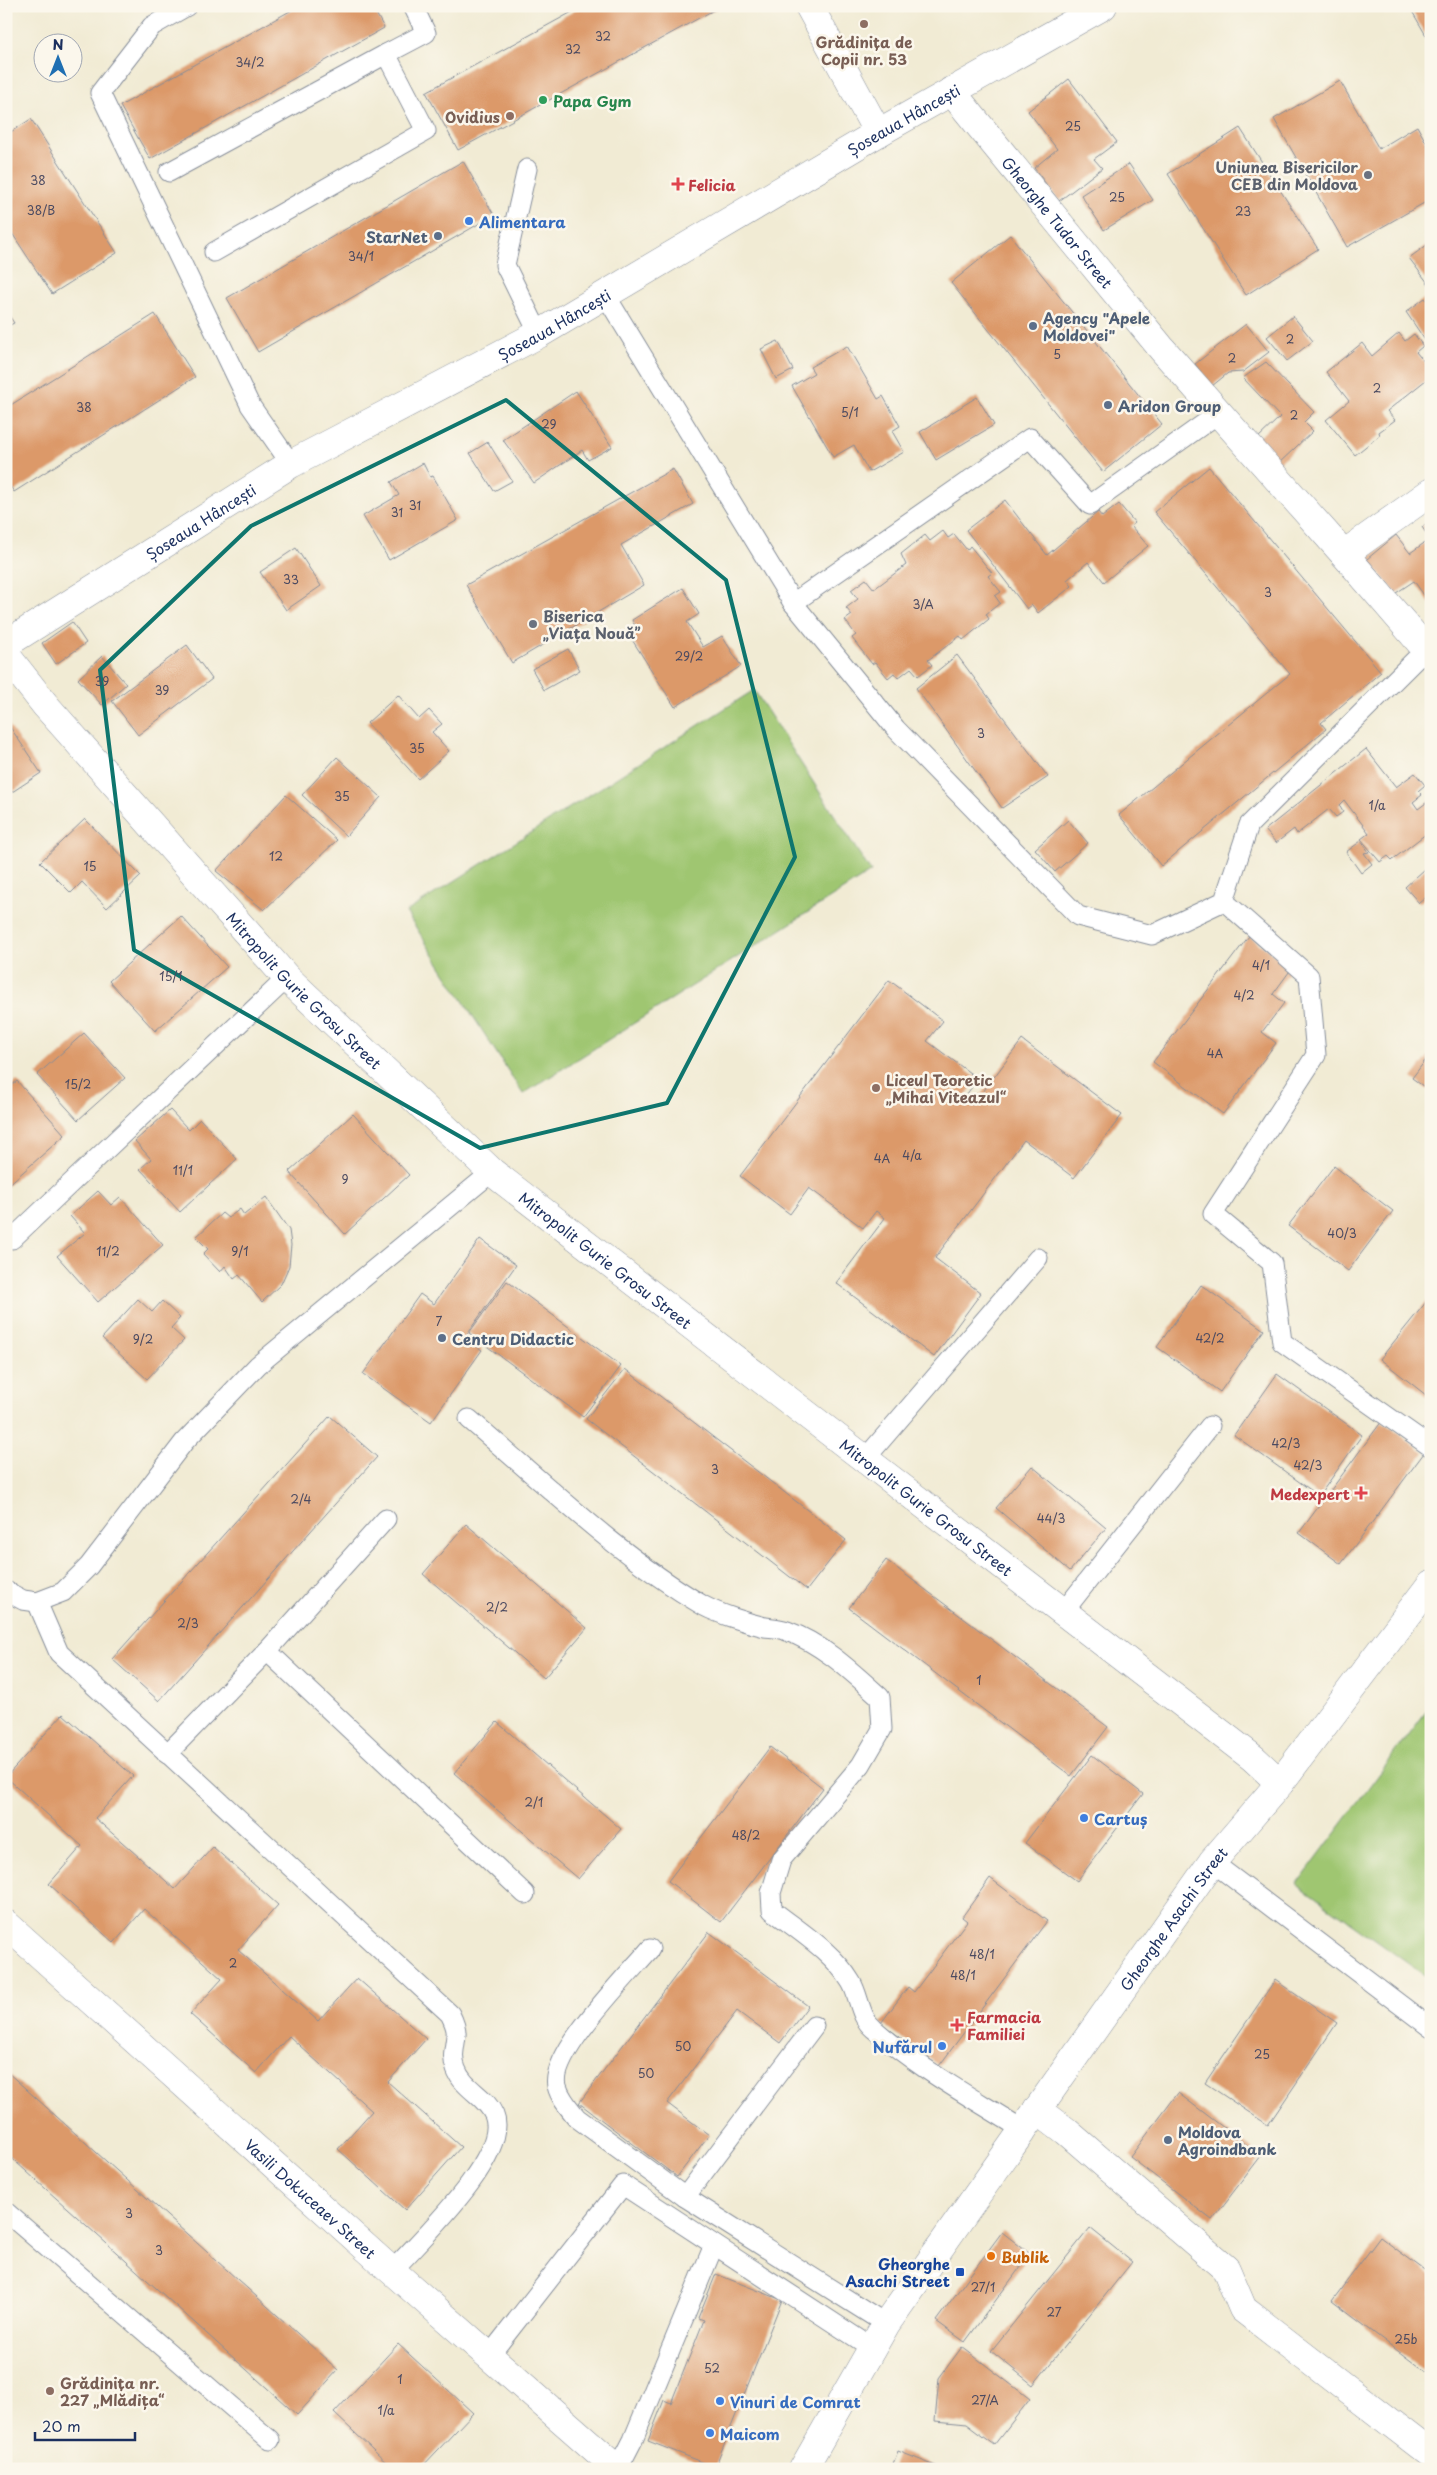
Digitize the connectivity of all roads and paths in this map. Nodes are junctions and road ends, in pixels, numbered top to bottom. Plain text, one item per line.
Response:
1 (187, 6) edge
2 (413, 6) edge
3 (809, 6) edge
4 (1104, 6) edge
5 (386, 54) junction
6 (951, 91) junction
7 (878, 133) junction
8 (527, 169) dead end
9 (169, 172) dead end
10 (214, 252) dead end
11 (606, 296) junction
12 (539, 334) junction
13 (1219, 413) junction
14 (291, 464) junction
15 (1431, 492) edge
16 (1344, 554) junction
17 (794, 602) junction
18 (6, 644) edge
19 (1428, 652) edge
20 (6, 655) edge
21 (1224, 901) junction
22 (287, 978) junction
23 (492, 1172) junction
24 (12, 1239) dead end
25 (1038, 1258) dead end
26 (469, 1419) dead end
27 (1210, 1426) dead end
28 (1431, 1447) edge
29 (865, 1459) junction
30 (386, 1520) dead end
31 (1431, 1584) edge
32 (6, 1591) edge
33 (37, 1602) junction
34 (1064, 1611) junction
35 (267, 1651) junction
36 (167, 1754) junction
37 (1280, 1783) junction
38 (1212, 1862) junction
39 (525, 1894) dead end
40 (6, 1924) edge
41 (650, 1949) dead end
42 (814, 2026) dead end
43 (1431, 2028) edge
44 (1030, 2120) junction
45 (685, 2197) junction
46 (6, 2212) edge
47 (714, 2245) junction
48 (392, 2271) junction
49 (886, 2324) junction
50 (872, 2348) junction
51 (489, 2356) junction
52 (270, 2440) dead end
53 (1431, 2454) edge
54 (618, 2469) edge
55 (803, 2469) edge

1 - 14 lane
2 - 5 lane
3 - 7 street
4 - 6 street, Șoseaua Hâncești
5 - 9 lane
5 - 10 lane
6 - 7 street, Șoseaua Hâncești
6 - 13 street, Gheorghe Tudor Street
7 - 11 street, Șoseaua Hâncești
8 - 12 lane
11 - 12 street, Șoseaua Hâncești
11 - 17 lane
12 - 14 street, Șoseaua Hâncești
13 - 16 street, Gheorghe Tudor Street
13 - 17 lane
14 - 18 street, Șoseaua Hâncești
15 - 16 street
16 - 19 street, Gheorghe Tudor Street
17 - 21 lane
19 - 21 lane
20 - 22 street, Mitropolit Gurie Grosu Street
21 - 28 lane
22 - 23 street, Mitropolit Gurie Grosu Street
22 - 24 lane
23 - 29 street, Mitropolit Gurie Grosu Street
23 - 33 lane
25 - 29 lane
26 - 44 lane
27 - 34 lane
29 - 34 street, Mitropolit Gurie Grosu Street
30 - 35 lane
31 - 37 street, Gheorghe Asachi Street
32 - 33 lane
33 - 36 lane
34 - 37 street, Mitropolit Gurie Grosu Street
35 - 36 lane
35 - 39 lane
36 - 48 lane
37 - 38 street, Gheorghe Asachi Street
38 - 43 lane
38 - 44 street, Gheorghe Asachi Street
40 - 48 street, Vasili Dokuceaev Street
41 - 45 lane
42 - 45 lane
44 - 49 street, Gheorghe Asachi Street
44 - 53 street
45 - 49 lane
46 - 52 lane
47 - 50 lane
47 - 51 lane
47 - 54 lane
48 - 51 street, Vasili Dokuceaev Street
49 - 50 street, Gheorghe Asachi Street
50 - 55 street, Gheorghe Asachi Street
51 - 54 street, Vasili Dokuceaev Street

